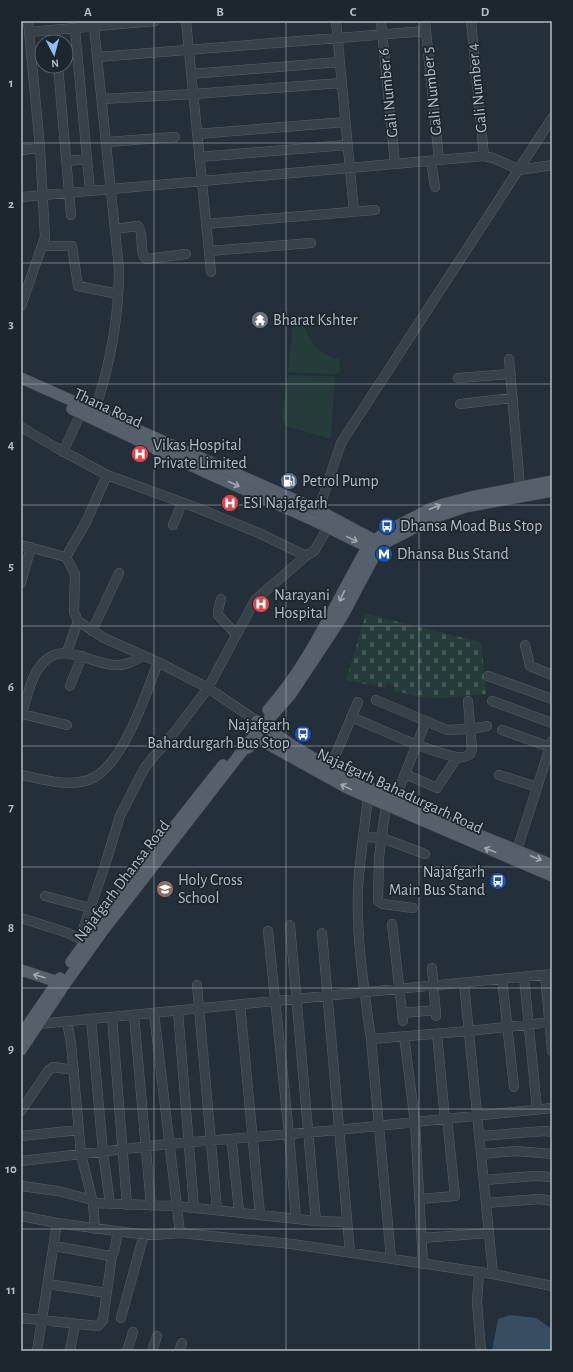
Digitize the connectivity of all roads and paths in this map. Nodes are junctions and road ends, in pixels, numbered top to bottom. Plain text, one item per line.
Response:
1 (28, 21) edge
2 (155, 21) edge
3 (186, 21) edge
4 (336, 21) edge
5 (381, 21) edge
6 (425, 21) edge
7 (471, 21) edge
8 (94, 27) junction
9 (76, 28) junction
10 (55, 30) junction
11 (426, 31) junction
12 (29, 32) junction
13 (55, 34) edge
14 (382, 35) junction
15 (337, 38) junction
16 (26, 45) edge
17 (189, 51) junction
18 (98, 57) junction
19 (340, 62) junction
20 (59, 74) edge
21 (191, 74) junction
22 (342, 83) junction
23 (194, 94) junction
24 (102, 99) junction
25 (552, 118) edge
26 (345, 122) junction
27 (197, 134) junction
28 (175, 137) dead end
29 (106, 142) junction
30 (347, 145) junction
31 (40, 148) junction
32 (21, 150) edge
33 (484, 156) junction
34 (199, 157) junction
35 (87, 159) junction
36 (66, 161) junction
37 (435, 161) junction
38 (395, 164) junction
39 (552, 165) edge
40 (349, 168) junction
41 (520, 170) junction
42 (202, 182) junction
43 (435, 187) dead end
44 (112, 189) junction
45 (90, 191) junction
46 (68, 193) junction
47 (43, 196) junction
48 (21, 198) edge
49 (375, 210) dead end
50 (354, 212) junction
51 (70, 215) dead end
52 (206, 224) junction
53 (115, 229) junction
54 (311, 243) dead end
55 (43, 246) junction
56 (208, 251) junction
57 (186, 254) dead end
58 (211, 272) dead end
59 (25, 280) edge
60 (118, 294) junction
61 (21, 306) edge
62 (509, 359) dead end
63 (511, 374) junction
64 (21, 378) edge
65 (458, 378) dead end
66 (21, 385) edge
67 (513, 398) junction
68 (460, 404) dead end
69 (95, 410) junction
70 (81, 413) junction
71 (21, 426) edge
72 (63, 452) junction
73 (107, 474) junction
74 (552, 481) edge
75 (520, 487) junction
76 (552, 490) edge
77 (182, 503) junction
78 (317, 515) junction
79 (173, 525) dead end
80 (328, 527) junction
81 (21, 545) edge
82 (376, 546) junction
83 (31, 547) junction
84 (66, 556) junction
85 (306, 556) junction
86 (119, 573) dead end
87 (21, 583) edge
88 (221, 599) dead end
89 (78, 621) junction
90 (92, 631) junction
91 (236, 634) junction
92 (525, 645) dead end
93 (67, 652) junction
94 (82, 656) junction
95 (143, 656) junction
96 (158, 662) junction
97 (552, 675) edge
98 (488, 676) dead end
99 (70, 686) dead end
100 (208, 688) junction
101 (552, 699) edge
102 (376, 700) dead end
103 (468, 701) dead end
104 (492, 701) dead end
105 (358, 702) dead end
106 (21, 715) edge
107 (351, 717) junction
108 (426, 721) junction
109 (552, 722) edge
110 (260, 723) junction
111 (67, 725) dead end
112 (487, 726) dead end
113 (471, 729) junction
114 (502, 730) dead end
115 (417, 744) junction
116 (551, 744) edge
117 (239, 756) junction
118 (457, 757) junction
119 (330, 768) junction
120 (405, 774) junction
121 (21, 775) edge
122 (499, 775) dead end
123 (537, 787) junction
124 (368, 796) junction
125 (391, 802) junction
126 (364, 837) junction
127 (382, 838) junction
128 (425, 854) dead end
129 (515, 855) junction
130 (552, 865) edge
131 (552, 876) edge
132 (45, 896) dead end
133 (90, 908) junction
134 (413, 908) dead end
135 (21, 918) edge
136 (392, 924) dead end
137 (290, 925) dead end
138 (268, 931) dead end
139 (322, 933) dead end
140 (83, 940) junction
141 (432, 968) dead end
142 (21, 970) edge
143 (548, 975) edge
144 (524, 977) junction
145 (502, 979) junction
146 (61, 982) junction
147 (464, 983) junction
148 (197, 985) dead end
149 (433, 986) junction
150 (400, 989) junction
151 (364, 993) junction
152 (327, 996) junction
153 (296, 999) junction
154 (274, 1002) junction
155 (240, 1005) junction
156 (199, 1009) junction
157 (178, 1011) junction
158 (154, 1013) junction
159 (134, 1015) junction
160 (112, 1017) junction
161 (91, 1019) junction
162 (67, 1022) junction
163 (551, 1022) edge
164 (39, 1024) junction
165 (530, 1024) junction
166 (506, 1028) junction
167 (469, 1031) junction
168 (22, 1033) edge
169 (437, 1034) junction
170 (404, 1036) junction
171 (371, 1039) junction
172 (21, 1050) edge
173 (552, 1051) edge
174 (74, 1070) junction
175 (514, 1087) dead end
176 (537, 1108) junction
177 (552, 1108) edge
178 (21, 1111) edge
179 (477, 1115) junction
180 (446, 1118) junction
181 (415, 1122) junction
182 (380, 1126) junction
183 (79, 1130) junction
184 (338, 1130) junction
185 (309, 1132) junction
186 (552, 1132) edge
187 (289, 1134) junction
188 (21, 1136) edge
189 (253, 1136) junction
190 (480, 1136) junction
191 (211, 1141) junction
192 (188, 1143) junction
193 (168, 1144) junction
194 (232, 1144) dead end
195 (145, 1147) junction
196 (123, 1149) junction
197 (103, 1152) junction
198 (81, 1154) junction
199 (481, 1154) junction
200 (552, 1154) edge
201 (21, 1161) edge
202 (552, 1177) edge
203 (484, 1180) junction
204 (21, 1186) edge
205 (419, 1200) junction
206 (93, 1201) junction
207 (552, 1201) edge
208 (486, 1203) junction
209 (110, 1204) junction
210 (127, 1205) junction
211 (151, 1206) junction
212 (176, 1206) junction
213 (194, 1208) junction
214 (217, 1210) junction
215 (239, 1212) junction
216 (260, 1215) junction
217 (21, 1216) edge
218 (296, 1219) junction
219 (316, 1222) junction
220 (346, 1222) junction
221 (58, 1223) junction
222 (95, 1229) junction
223 (118, 1232) junction
224 (489, 1233) junction
225 (144, 1234) junction
226 (180, 1234) junction
227 (422, 1238) junction
228 (54, 1246) junction
229 (350, 1253) junction
230 (112, 1255) junction
231 (391, 1258) junction
232 (423, 1264) junction
233 (479, 1272) junction
234 (493, 1274) junction
235 (48, 1284) junction
236 (552, 1286) edge
237 (107, 1292) junction
238 (21, 1318) edge
239 (121, 1318) dead end
240 (42, 1321) junction
241 (75, 1324) junction
242 (133, 1332) dead end
243 (157, 1336) dead end
244 (37, 1351) edge
245 (70, 1351) edge
246 (127, 1351) edge
247 (152, 1351) edge
248 (481, 1351) edge

1 - 12 street
2 - 8 street
3 - 17 street
4 - 15 street
5 - 14 street, Gali Number 6
6 - 11 street, Gali Number 5
7 - 33 street, Gali Number 4
8 - 9 street
8 - 18 street
9 - 10 street
9 - 35 street
10 - 12 street
10 - 13 street
11 - 14 street
11 - 37 street, Gali Number 5
12 - 16 street
14 - 15 street
14 - 38 street, Gali Number 6
15 - 17 street
15 - 19 street
16 - 31 street
17 - 18 street
17 - 21 street
18 - 24 street
19 - 21 street
19 - 22 street
20 - 36 street
21 - 23 street
22 - 23 street
22 - 26 street
23 - 24 street
23 - 27 street
24 - 29 street
25 - 41 street
26 - 27 street
26 - 30 street
27 - 34 street
28 - 29 street
29 - 44 street
30 - 34 street
30 - 40 street
31 - 32 street
31 - 47 street
33 - 37 street
33 - 41 street
34 - 42 street
35 - 36 street
35 - 45 street
36 - 46 street
37 - 38 street
37 - 43 street, Gali Number 5
38 - 40 street
39 - 41 street
40 - 42 street
40 - 50 street
41 - 78 street
42 - 44 street
42 - 52 street
44 - 45 street
44 - 53 street
45 - 46 street
46 - 47 street
46 - 51 street
47 - 48 street
47 - 55 street
49 - 50 street
50 - 52 street
52 - 56 street
53 - 57 street
53 - 60 street
54 - 56 street
55 - 59 street
55 - 60 street
56 - 58 street
59 - 61 street
60 - 69 street
62 - 63 street
63 - 65 street
63 - 67 street
64 - 69 main road
66 - 70 main road, Thana Road
67 - 68 street
67 - 75 street
69 - 78 main road
70 - 72 street
70 -> 78 main road, Thana Road
71 - 72 street
72 - 73 street
73 - 77 street
73 - 84 street
74 - 75 main road
82 -> 75 main road
76 - 82 main road
77 - 79 street
77 - 85 street
78 - 80 main road, Thana Road
78 - 82 main road
80 -> 82 main road, Thana Road
80 - 85 street
81 - 83 street
82 -> 110 main road
83 - 84 street
83 - 87 street
84 - 89 street
85 - 91 street
86 - 90 street
88 - 91 street
89 - 90 street
89 - 93 street
90 - 95 street
91 - 100 street
92 - 97 street
93 - 94 street
93 - 106 street
94 - 95 street
94 - 99 street
95 - 96 street
96 - 100 street
96 - 121 street
98 - 101 street
100 - 110 street
100 - 133 street
102 - 108 street
103 - 113 street
104 - 109 street
105 - 107 street
106 - 111 street
107 - 115 street
107 - 119 street
108 - 113 street
108 - 115 street
110 - 117 main road, Najafgarh Dhansa Road
110 - 119 main road, Najafgarh Bahadurgarh Road
110 - 140 main road
112 - 113 street
113 - 118 street
114 - 116 street
115 - 118 street
115 - 120 street
116 - 123 street
124 -> 117 main road, Najafgarh Bahadurgarh Road
117 - 146 main road, Najafgarh Dhansa Road
118 - 120 street
119 - 125 main road, Najafgarh Bahadurgarh Road
120 - 125 street
122 - 123 street
123 - 129 street
124 - 125 main road, Najafgarh Bahadurgarh Road
124 - 126 street
125 - 127 street
125 - 129 main road, Najafgarh Bahadurgarh Road
126 - 127 street
126 - 151 street
127 - 128 street
127 - 134 street
129 -> 130 main road, Najafgarh Bahadurgarh Road
129 - 131 main road, Najafgarh Bahadurgarh Road
132 - 133 street
133 - 140 street
135 - 140 street
136 - 150 street
137 - 153 street
138 - 154 street
139 - 152 street
140 - 146 main road
141 - 149 street
146 -> 142 main road
143 - 144 street
143 - 163 street
144 - 145 street
144 - 165 street
145 - 147 street
145 - 166 street
146 - 164 main road, Najafgarh Dhansa Road
146 - 168 main road
147 - 149 street
147 - 167 street
148 - 156 street
149 - 150 street
149 - 150 street
150 - 151 street
151 - 152 street
151 - 171 street
152 - 153 street
152 - 184 street
153 - 154 street
153 - 185 street
154 - 155 street
154 - 187 street
155 - 156 street
155 - 189 street
156 - 157 street
156 - 191 street
157 - 158 street
157 - 192 street
158 - 159 street
158 - 193 street
159 - 160 street
159 - 195 street
160 - 161 street
160 - 196 street
161 - 162 street
161 - 197 street
162 - 164 street
162 - 174 street
163 - 165 street
163 - 173 street
164 - 172 main road, Najafgarh Dhansa Road
165 - 166 street
165 - 176 street
166 - 167 street
166 - 175 street
167 - 169 street
167 - 179 street
169 - 170 street
169 - 180 street
170 - 171 street
170 - 181 street
171 - 182 street
174 - 178 street
174 - 183 street
176 - 177 street
176 - 179 street
179 - 180 street
179 - 190 street
180 - 181 street
180 - 205 street
181 - 182 street
181 - 205 street
182 - 184 street
182 - 231 street
183 - 188 street
183 - 198 street
184 - 185 street
184 - 220 street
185 - 187 street
185 - 219 street
186 - 190 street
187 - 189 street
187 - 218 street
189 - 191 street
189 - 216 street
190 - 199 street
191 - 192 street
191 - 214 street
192 - 193 street
192 - 213 street
193 - 195 street
193 - 212 street
194 - 215 street
195 - 196 street
195 - 211 street
196 - 197 street
196 - 210 street
197 - 198 street
197 - 209 street
198 - 201 street
198 - 206 street
199 - 200 street
199 - 203 street
202 - 203 street
203 - 208 street
204 - 206 street
205 - 227 street
206 - 209 street
206 - 222 street
207 - 208 street
208 - 224 street
209 - 210 street
210 - 211 street
211 - 212 street
212 - 213 street
212 - 226 street
213 - 214 street
214 - 215 street
215 - 216 street
216 - 218 street
217 - 221 street
218 - 219 street
219 - 220 street
220 - 229 street
221 - 222 street
221 - 228 street
222 - 223 street
223 - 225 street
223 - 230 street
224 - 227 street
224 - 234 street
225 - 226 street
225 - 239 street
226 - 229 street
227 - 232 street
228 - 230 street
228 - 235 street
229 - 231 street
230 - 237 street
231 - 232 street
232 - 233 street
233 - 234 street
233 - 248 street
234 - 236 street
235 - 237 street
235 - 240 street
237 - 241 street
238 - 240 street
240 - 241 street
240 - 244 street
241 - 245 street
242 - 246 street
243 - 247 street

